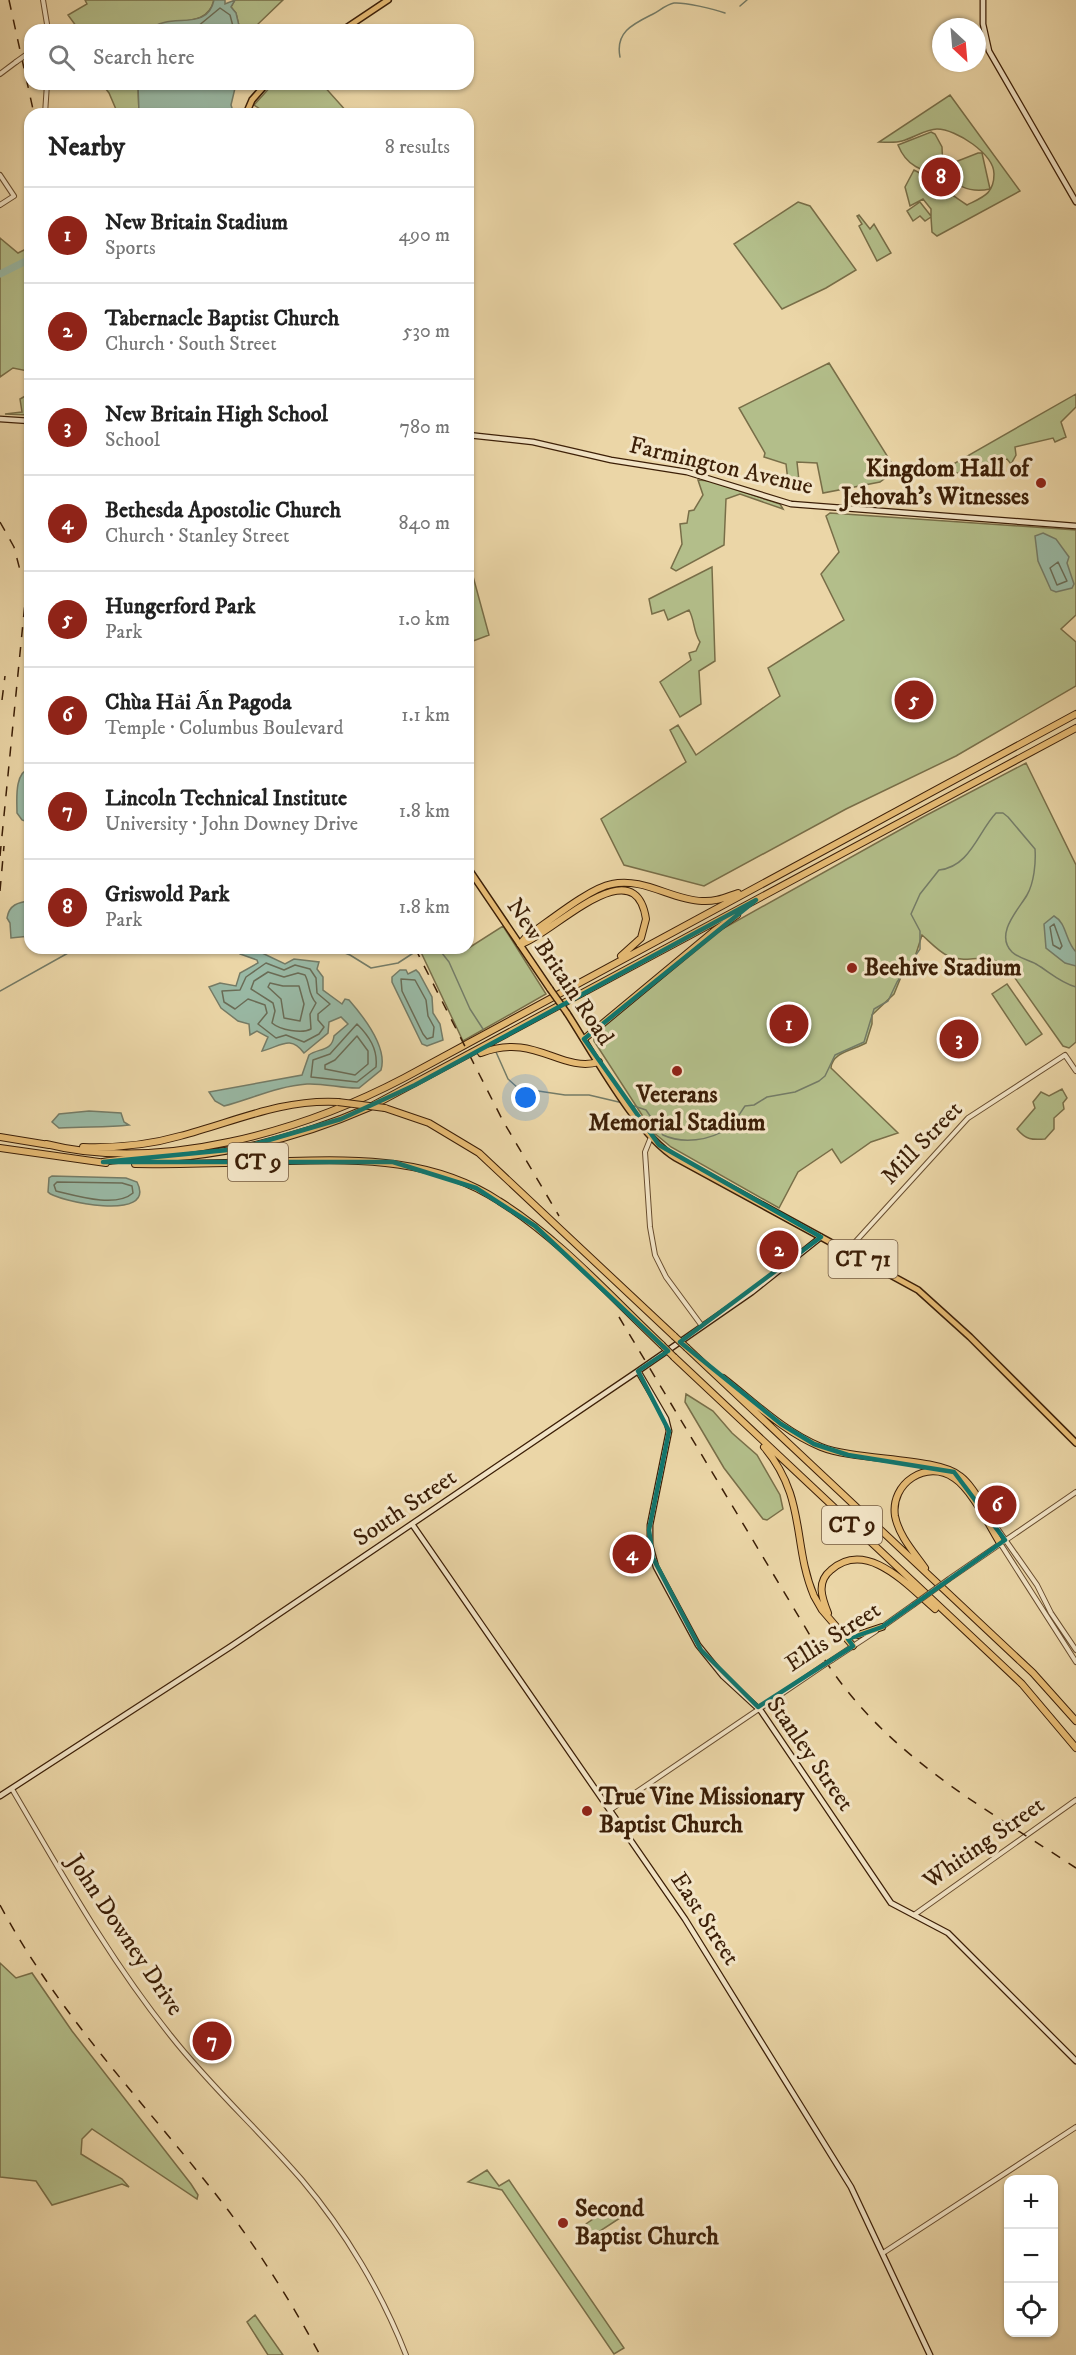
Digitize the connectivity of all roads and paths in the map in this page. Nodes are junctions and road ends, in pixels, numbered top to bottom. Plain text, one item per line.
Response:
1 (42, 0) edge
2 (388, 0) edge
3 (983, 0) edge
4 (47, 24) edge
5 (352, 24) edge
6 (24, 56) edge
7 (0, 74) edge
8 (47, 90) edge
9 (261, 90) edge
10 (45, 108) edge
11 (249, 108) edge
12 (0, 175) edge
13 (1076, 202) edge
14 (0, 205) edge
15 (0, 419) edge
16 (24, 421) edge
17 (474, 436) edge
18 (1076, 526) edge
19 (1076, 714) edge
20 (1076, 728) edge
21 (474, 877) edge
22 (748, 892) junction
23 (756, 900) junction
24 (520, 944) junction
25 (606, 968) junction
26 (584, 1039) junction
27 (461, 1060) junction
28 (599, 1062) junction
29 (1076, 1071) edge
30 (0, 1137) edge
31 (651, 1137) junction
32 (46, 1144) junction
33 (0, 1148) edge
34 (103, 1162) junction
35 (822, 1237) junction
36 (847, 1251) junction
37 (702, 1326) junction
38 (706, 1366) junction
39 (638, 1371) junction
40 (751, 1430) junction
41 (1076, 1443) edge
42 (1076, 1492) edge
43 (990, 1517) joint
44 (412, 1524) junction
45 (1002, 1541) junction
46 (932, 1578) junction
47 (828, 1613) junction
48 (952, 1619) junction
49 (882, 1627) junction
50 (840, 1629) junction
51 (1063, 1632) junction
52 (1058, 1636) junction
53 (853, 1646) junction
54 (1076, 1650) edge
55 (1076, 1662) edge
56 (758, 1707) junction
57 (1076, 1721) edge
58 (1074, 1745) edge
59 (1076, 1753) edge
60 (12, 1789) junction
61 (0, 1796) edge
62 (1076, 1800) edge
63 (610, 1810) junction
64 (914, 1915) junction
65 (1076, 2061) edge
66 (1076, 2127) edge
67 (883, 2253) junction
68 (406, 2355) edge
69 (930, 2355) edge

1 - 4 street
2 - 5 main road
3 - 13 main road
6 - 7 street, bridge
8 - 10 street
9 - 11 main road
12 - 14 street
15 - 16 main road
17 - 18 main road, Farmington Avenue
19 - 22 highway
20 - 23 highway
21 - 24 main road, New Britain Road / CT 71
22 - 24 highway
22 - 25 highway
23 - 26 highway
23 - 27 highway
24 - 25 highway
24 - 26 main road, New Britain Road / CT 71, bridge
25 - 32 highway
26 - 28 main road, New Britain Road / CT 71
27 - 28 highway
27 - 34 highway
28 - 31 main road, New Britain Road / CT 71
29 - 36 street, Mill Street
30 - 32 highway, CT 9
31 - 35 main road, CT 71
31 - 37 street
32 - 38 highway, CT 9, bridge
33 - 34 highway, CT 9
34 - 40 highway, CT 9, bridge
35 - 36 main road, CT 71
35 - 37 main road, South Street
36 - 41 main road, CT 71
37 - 39 main road, South Street
38 - 43 highway
38 - 46 highway, CT 9
39 - 44 main road, South Street
39 - 56 main road, Stanley Street
40 - 47 highway
40 - 48 highway, CT 9
42 - 45 street, Ellis Street
43 - 45 street
44 - 60 main road, South Street
44 - 63 main road, East Street
45 - 46 highway
45 - 49 street, Ellis Street, bridge
45 - 51 street
45 - 52 street
46 - 57 highway, CT 9
47 - 48 highway
47 - 50 highway
48 - 58 highway, CT 9
49 - 50 highway
49 - 53 street, Ellis Street
50 - 53 highway
51 - 52 street
51 - 54 street
52 - 55 street
53 - 56 street, Ellis Street, bridge
56 - 63 street, Ellis Street
56 - 64 main road, Stanley Street
58 - 59 highway
60 - 61 main road, South Street
60 - 68 street, John Downey Drive
62 - 64 street, Whiting Street
63 - 67 main road, East Street
64 - 65 main road, Stanley Street
66 - 67 street
67 - 69 main road, East Street

